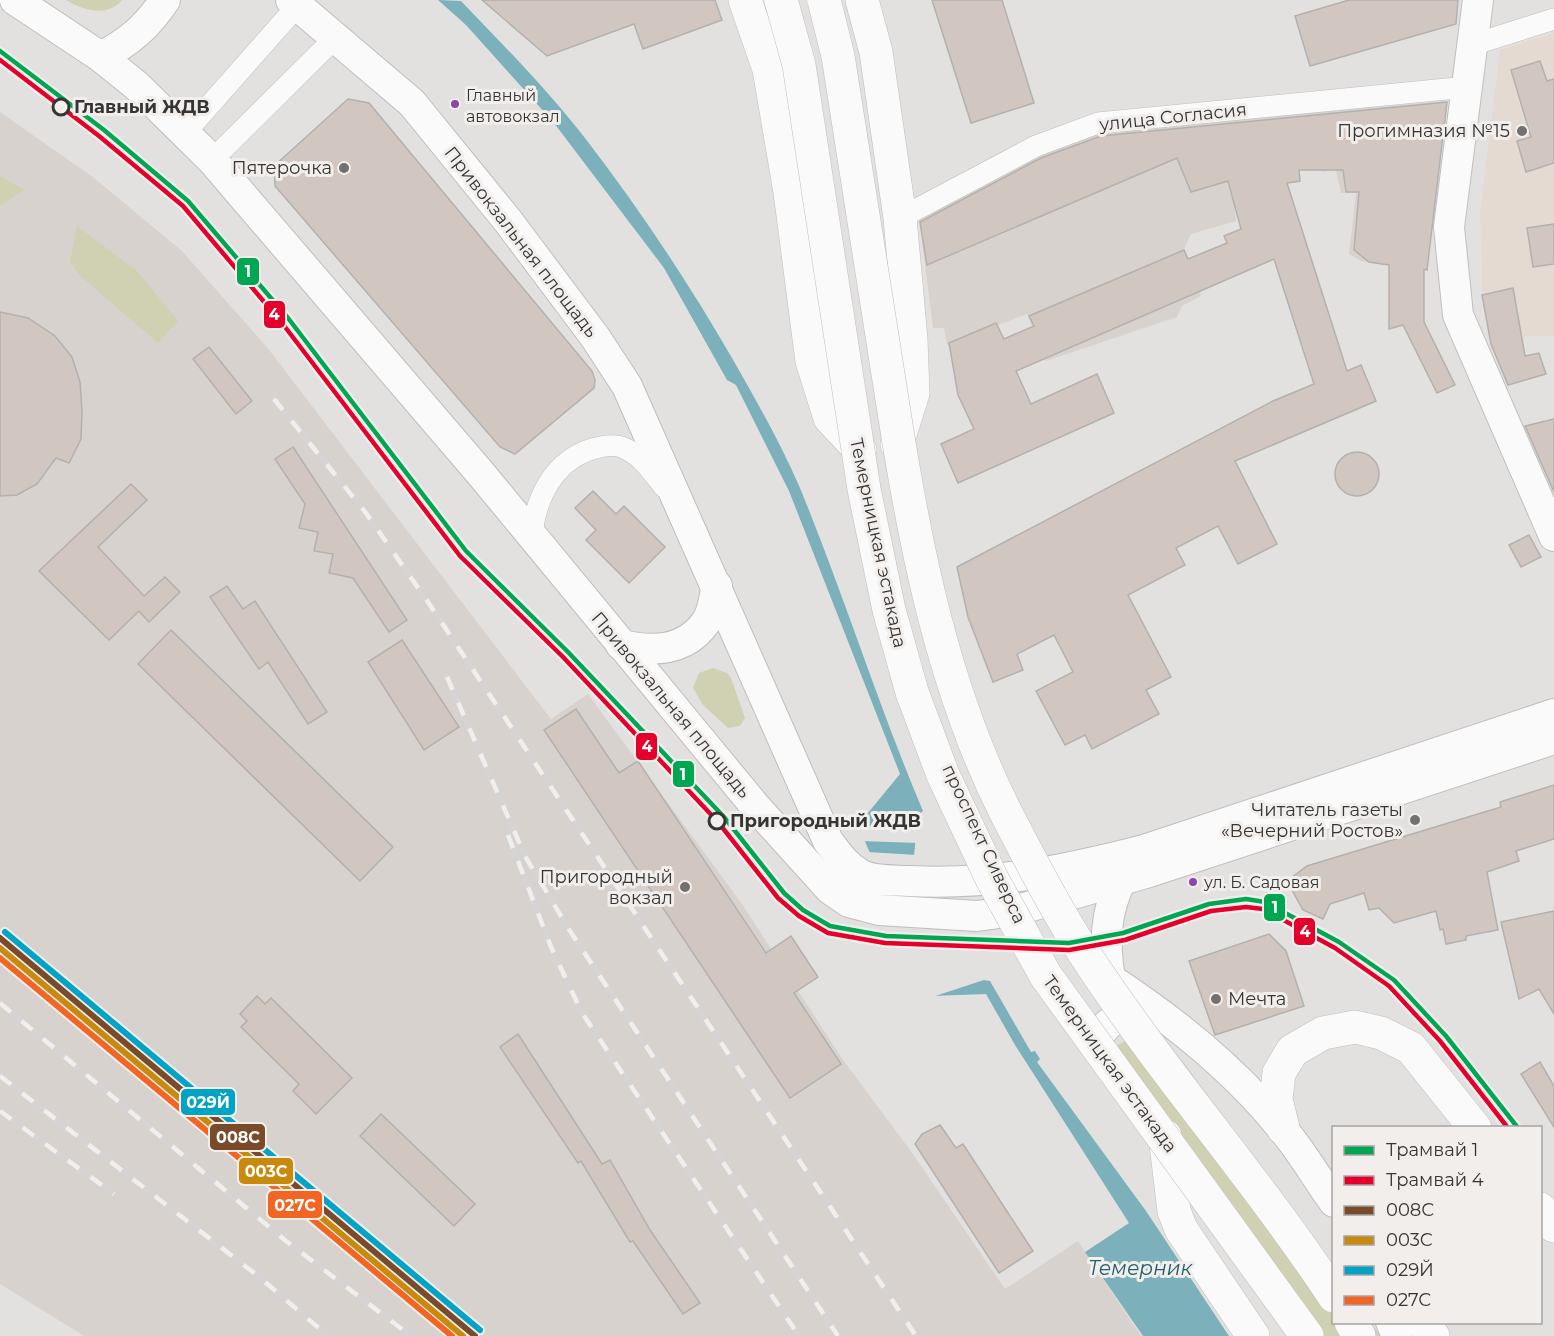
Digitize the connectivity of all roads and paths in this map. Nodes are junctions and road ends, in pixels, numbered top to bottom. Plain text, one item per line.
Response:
1 (15, 0) edge
2 (165, 0) edge
3 (745, 0) edge
4 (781, 0) edge
5 (824, 0) edge
6 (862, 0) edge
7 (1478, 0) edge
8 (295, 2) edge
9 (1554, 19) edge
10 (336, 37) junction
11 (1472, 45) junction
12 (101, 57) junction
13 (1467, 87) junction
14 (185, 133) junction
15 (212, 160) junction
16 (900, 218) junction
17 (897, 444) junction
18 (860, 450) junction
19 (681, 508) junction
20 (532, 534) junction
21 (1554, 536) edge
22 (717, 586) junction
23 (621, 645) junction
24 (745, 655) junction
25 (673, 705) junction
26 (1554, 714) edge
27 (1554, 739) edge
28 (999, 879) junction
29 (1121, 880) junction
30 (1040, 889) junction
31 (1014, 911) junction
32 (1110, 979) junction
33 (1158, 1014) junction
34 (1097, 1044) junction
35 (1473, 1126) edge
36 (1283, 1128) junction
37 (1165, 1136) junction
38 (1332, 1199) edge
39 (1542, 1211) edge
40 (1554, 1226) edge
41 (1332, 1293) edge
42 (1424, 1324) edge
43 (1252, 1336) edge
44 (1307, 1336) edge
45 (1313, 1336) edge
46 (1433, 1336) edge

1 - 12 main road, Привокзальная площадь
2 - 12 main road
3 - 18 main road
4 - 44 main road, Темерницкая эстакада, bridge
5 - 41 main road, Темерницкая эстакада, bridge
6 - 16 main road
7 - 11 main road
8 - 10 main road, Привокзальная площадь
8 - 14 street, Привокзальная площадь
9 - 11 street
10 - 15 street
10 - 19 main road, Привокзальная площадь
11 - 13 main road
12 - 14 main road, Привокзальная площадь
13 - 16 street, улица Согласия
13 - 21 main road
14 - 15 main road, Привокзальная площадь
15 - 20 main road, Привокзальная площадь
16 - 17 main road
17 - 18 main road
17 - 30 main road, проспект Сиверса
18 - 28 main road, проспект Сиверса
19 - 20 street, Привокзальная площадь
19 - 22 main road, Привокзальная площадь
20 - 23 main road, Привокзальная площадь
22 - 23 main road
22 - 24 main road, Привокзальная площадь
23 - 25 main road, Привокзальная площадь
24 - 25 main road
24 - 28 main road, Привокзальная площадь
25 - 31 main road, Привокзальная площадь
26 - 30 main road, Привокзальная площадь
27 - 29 main road, Привокзальная площадь
28 - 30 main road, Привокзальная площадь
28 - 31 main road, проспект Сиверса
29 - 30 main road, Привокзальная площадь
29 - 32 main road
30 - 31 main road, Привокзальная площадь
30 - 32 main road, проспект Сиверса
31 - 34 main road, проспект Сиверса
32 - 33 main road, проспект Сиверса
33 - 34 main road
33 - 36 main road, проспект Сиверса
34 - 37 main road, проспект Сиверса
35 - 36 main road
36 - 38 main road, проспект Сиверса
37 - 43 main road
37 - 45 main road, проспект Сиверса
39 - 40 main road
42 - 46 main road

